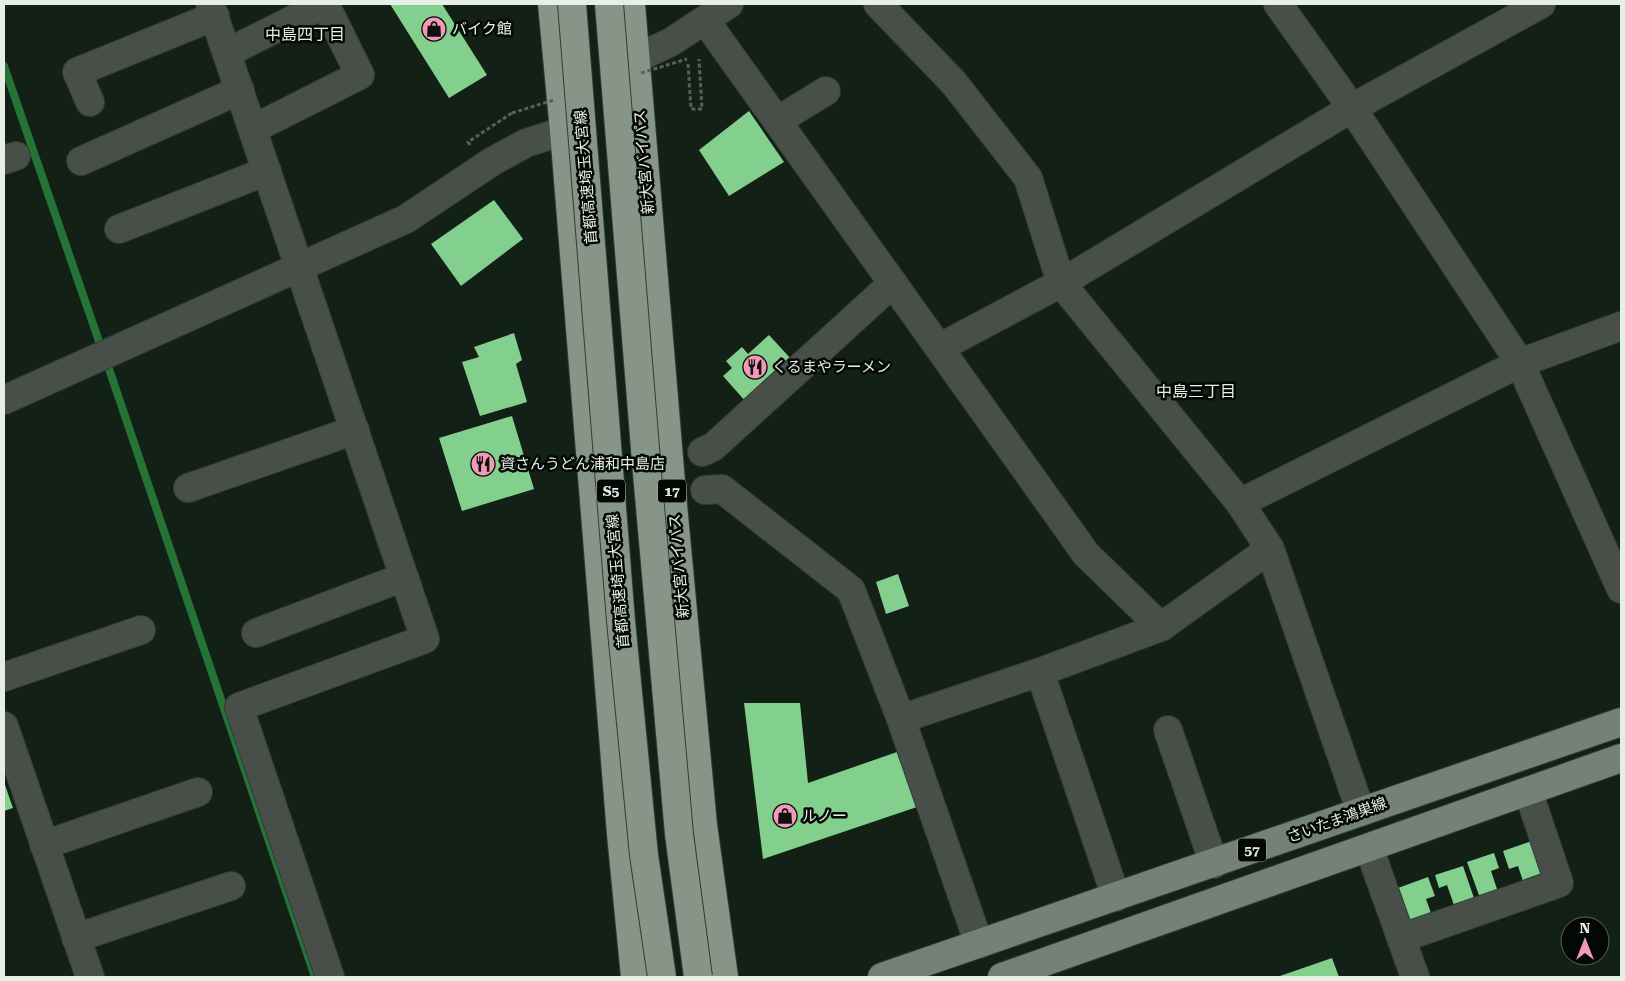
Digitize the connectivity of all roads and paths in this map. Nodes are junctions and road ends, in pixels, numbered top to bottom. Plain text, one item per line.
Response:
1 (325, 4) edge
2 (609, 4) edge
3 (631, 4) edge
4 (729, 4) edge
5 (878, 4) edge
6 (1278, 4) edge
7 (1540, 4) edge
8 (554, 6) edge
9 (212, 10) edge
10 (705, 20) junction
11 (227, 53) junction
12 (699, 58) dead end
13 (635, 59) junction
14 (687, 59) dead end
15 (240, 90) junction
16 (826, 91) dead end
17 (90, 102) dead end
18 (1352, 108) junction
19 (777, 122) junction
20 (253, 129) junction
21 (564, 131) junction
22 (81, 161) dead end
23 (267, 171) junction
24 (119, 229) dead end
25 (300, 268) junction
26 (893, 283) junction
27 (1061, 284) junction
28 (1621, 326) edge
29 (939, 348) junction
30 (1520, 363) junction
31 (4, 400) edge
32 (355, 430) junction
33 (702, 452) dead end
34 (188, 488) dead end
35 (705, 490) dead end
36 (1240, 503) junction
37 (1270, 549) junction
38 (404, 577) junction
39 (1621, 589) edge
40 (1161, 627) junction
41 (141, 630) dead end
42 (256, 633) dead end
43 (1040, 672) junction
44 (4, 677) edge
45 (901, 720) junction
46 (1621, 722) edge
47 (4, 726) edge
48 (1168, 730) dead end
49 (1621, 758) edge
50 (1528, 791) junction
51 (198, 792) dead end
52 (1361, 812) junction
53 (44, 845) junction
54 (1370, 848) junction
55 (1214, 864) junction
56 (230, 886) dead end
57 (1116, 897) junction
58 (76, 938) junction
59 (1402, 938) junction
60 (979, 944) junction
61 (90, 977) edge
62 (330, 977) edge
63 (635, 977) edge
64 (662, 977) edge
65 (698, 977) edge
66 (724, 977) edge
67 (882, 977) edge
68 (1002, 977) edge
69 (1415, 977) edge

1 - 11 street
1 - 20 street
2 - 65 highway, S5, bridge
3 - 13 highway, 新大宮バイパス / 17
4 - 10 street
5 - 27 street
6 - 18 street
7 - 18 street
8 - 21 highway
8 - 64 highway, 首都高速埼玉大宮線 / S5, bridge
9 - 11 street
9 - 17 street
10 - 13 street
10 - 19 street
11 - 15 street
12 - 14 path
13 - 66 highway, 新大宮バイパス / 17
15 - 20 street
15 - 22 street
16 - 19 street
18 - 27 street
18 - 30 street
19 - 26 street
20 - 23 street
21 - 25 street
21 - 63 highway
23 - 24 street
23 - 25 street
25 - 31 street
25 - 32 street
26 - 29 street
26 - 33 street
27 - 29 street
27 - 36 street
28 - 30 street
29 - 40 street
30 - 36 street
30 - 39 street
32 - 34 street
32 - 38 street
35 - 45 street
36 - 37 street
37 - 40 street
37 - 52 street
38 - 42 street
38 - 62 street
40 - 43 street
41 - 44 street
43 - 45 street
43 - 57 street
45 - 60 street
46 - 52 main road, さいたま鴻巣線 / 57
47 - 53 street
48 - 55 street
49 - 50 main road, 57
50 - 54 main road, 57
50 - 59 street
51 - 53 street
52 - 55 main road, さいたま鴻巣線 / 57
53 - 58 street
54 - 59 street
54 - 68 main road, 57
55 - 57 main road, さいたま鴻巣線 / 57
56 - 58 street
57 - 60 main road, さいたま鴻巣線 / 57
58 - 61 street
59 - 69 street
60 - 67 main road, さいたま鴻巣線 / 57

